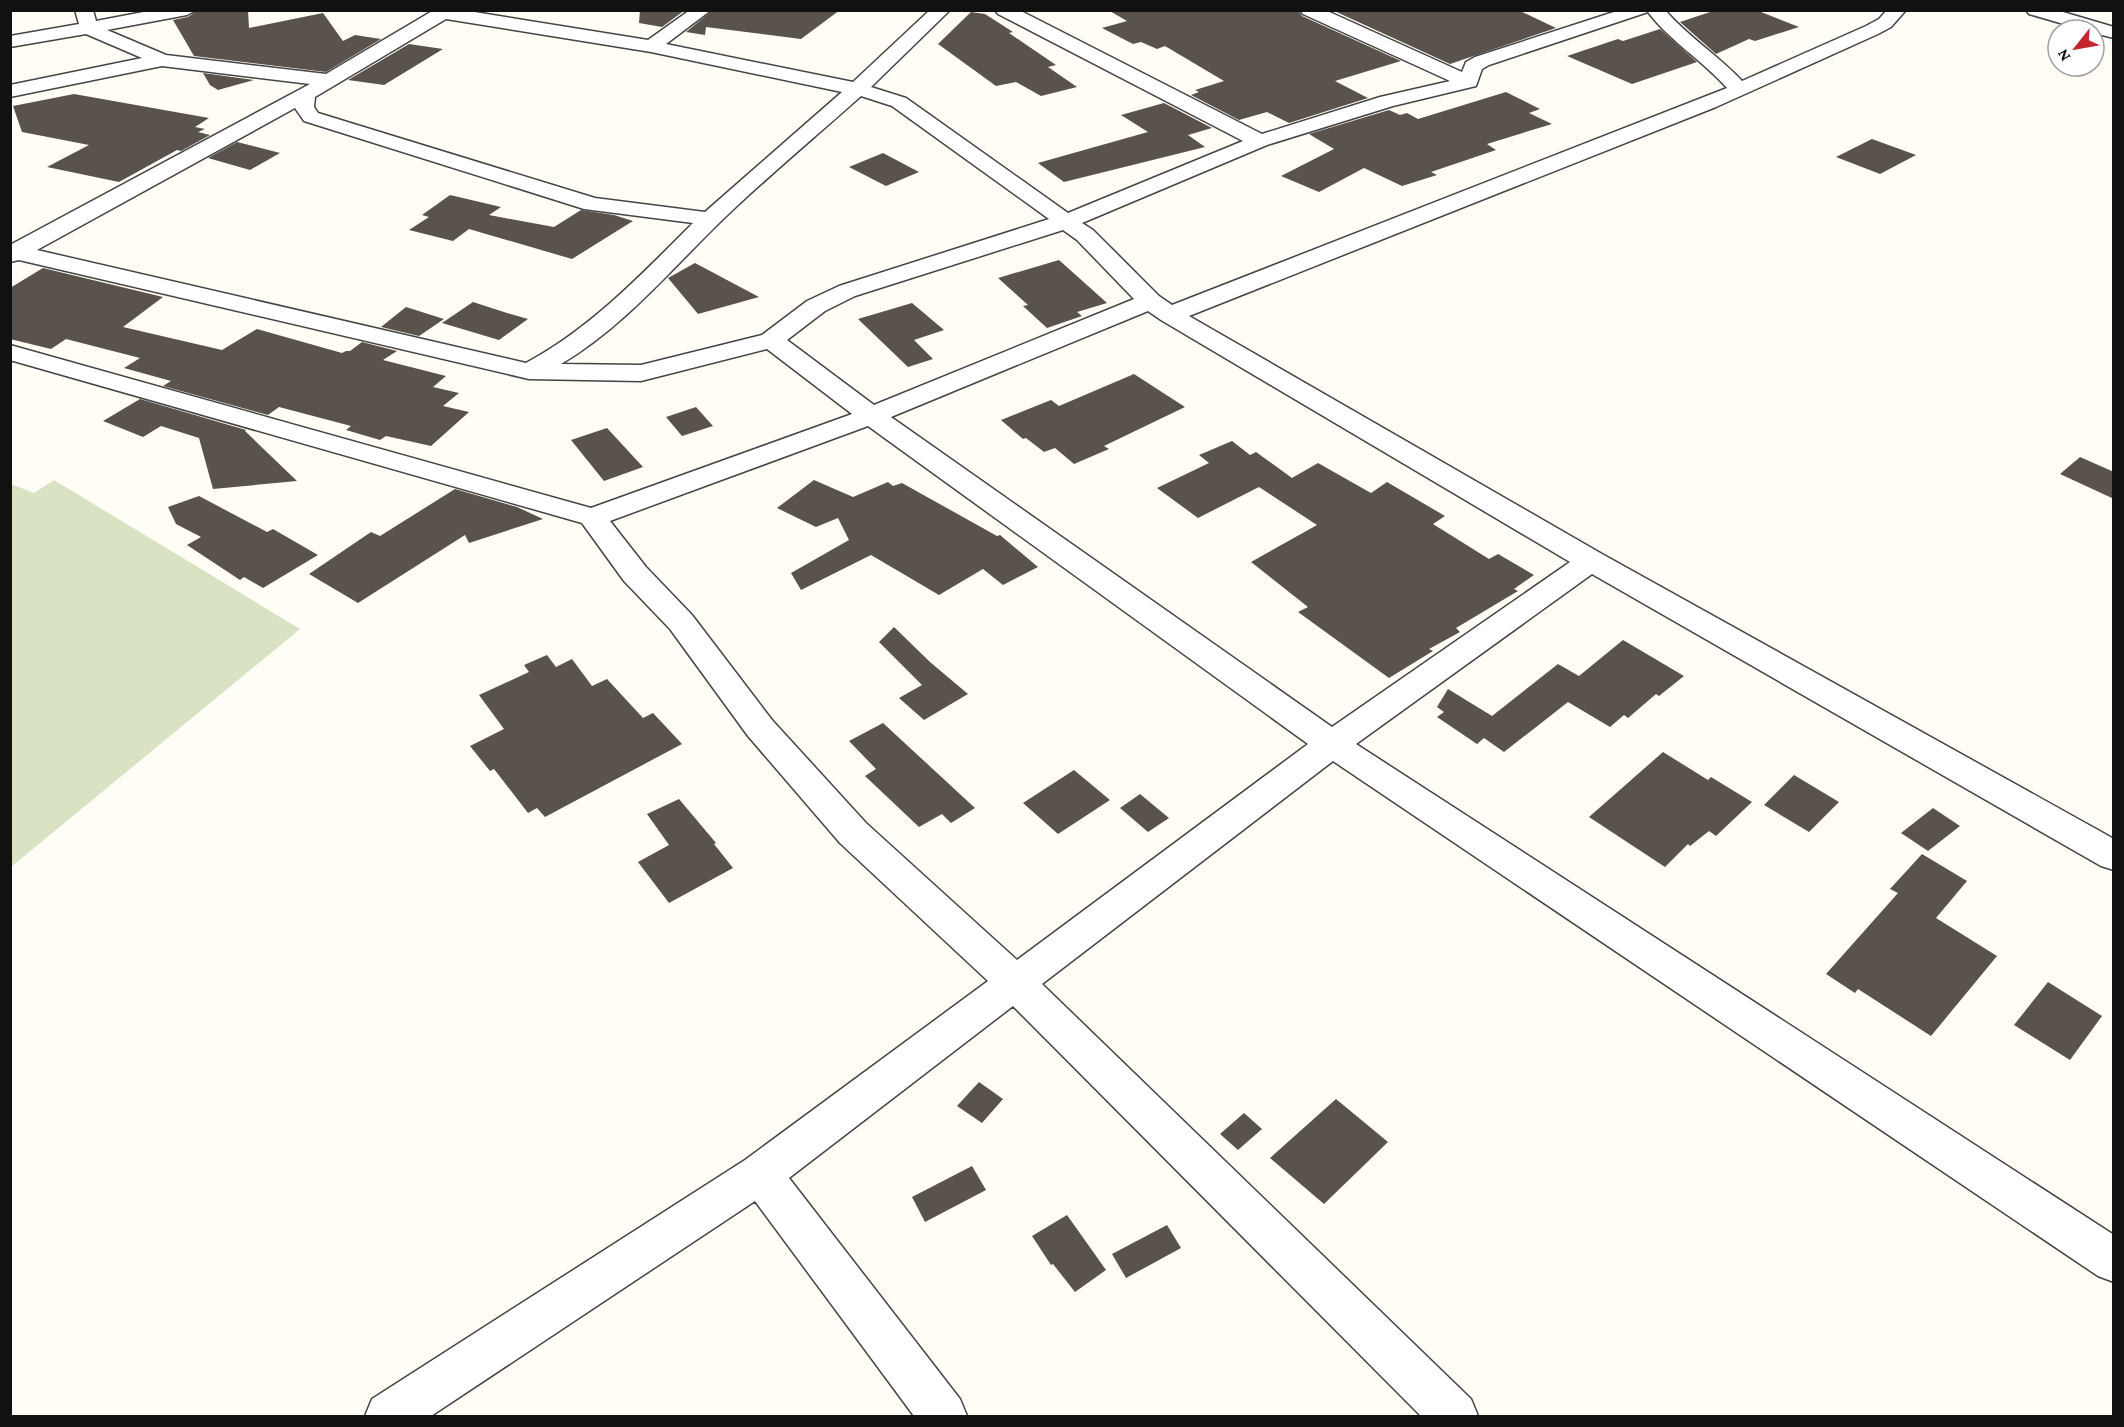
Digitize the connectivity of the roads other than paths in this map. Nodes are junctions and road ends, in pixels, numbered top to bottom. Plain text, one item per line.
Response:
1 (187, 10) edge
2 (702, 10) edge
3 (941, 10) edge
4 (1004, 10) edge
5 (1309, 10) edge
6 (1640, 10) edge
7 (1655, 10) edge
8 (1897, 10) edge
9 (2035, 10) edge
10 (446, 11) edge
11 (87, 20) edge
12 (2114, 33) edge
13 (10, 42) edge
14 (651, 46) junction
15 (162, 60) junction
16 (327, 80) junction
17 (1469, 82) junction
18 (1738, 88) junction
19 (857, 89) junction
20 (10, 91) edge
21 (306, 94) junction
22 (1260, 141) junction
23 (711, 219) junction
24 (1067, 221) junction
25 (13, 254) edge
26 (1160, 308) junction
27 (771, 340) junction
28 (10, 352) edge
29 (529, 371) junction
30 (871, 416) junction
31 (592, 517) junction
32 (1590, 561) junction
33 (1332, 744) junction
34 (2114, 856) edge
35 (1014, 981) junction
36 (760, 1174) junction
37 (2114, 1261) edge
38 (389, 1416) edge
39 (942, 1416) edge
40 (1454, 1416) edge

1 - 11 street
2 - 14 street
3 - 19 street
4 - 22 street
5 - 17 street
6 - 17 street
7 - 18 street
8 - 18 street
9 - 12 street
10 - 14 street
10 - 16 street
11 - 13 street
11 - 15 street
14 - 19 street
15 - 16 street
15 - 20 street
16 - 21 street
17 - 22 street
18 - 26 street
19 - 23 street
19 - 24 street
21 - 23 street
21 - 25 street
22 - 24 street
23 - 29 street
24 - 26 street
24 - 27 street
25 - 29 street
26 - 30 street
26 - 32 street
27 - 29 street
27 - 30 street
28 - 31 street
30 - 31 street
30 - 33 street
31 - 35 street
32 - 33 street
32 - 34 street
33 - 35 street
33 - 37 street
35 - 36 street
35 - 40 street
36 - 38 street
36 - 39 street

